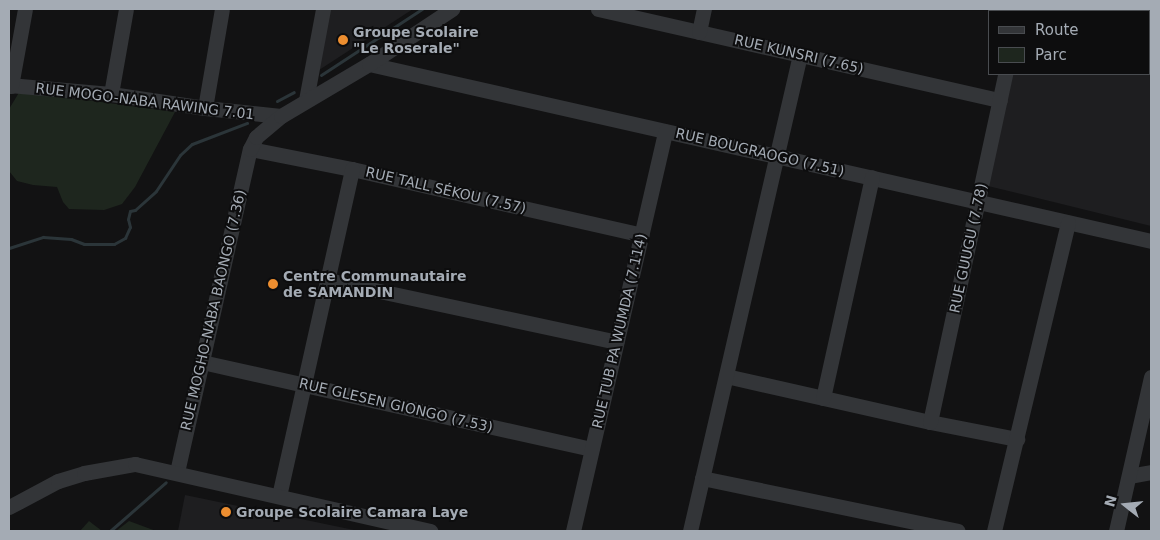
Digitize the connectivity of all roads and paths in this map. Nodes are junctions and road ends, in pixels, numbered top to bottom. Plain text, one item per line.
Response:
1 (25, 9) edge
2 (126, 9) edge
3 (222, 9) edge
4 (323, 9) edge
5 (452, 9) edge
6 (598, 9) edge
7 (704, 9) edge
8 (699, 32) junction
9 (800, 54) junction
10 (369, 64) junction
11 (1005, 75) edge
12 (10, 86) edge
13 (111, 94) junction
14 (306, 100) junction
15 (1000, 100) junction
16 (205, 108) junction
17 (281, 116) junction
18 (665, 131) junction
19 (250, 149) junction
20 (777, 156) junction
21 (352, 169) junction
22 (872, 177) junction
23 (978, 201) junction
24 (1068, 223) junction
25 (642, 235) junction
26 (1151, 240) edge
27 (328, 280) junction
28 (616, 342) junction
29 (202, 362) junction
30 (726, 376) junction
31 (1151, 377) edge
32 (304, 384) junction
33 (823, 398) junction
34 (930, 422) junction
35 (1017, 439) junction
36 (591, 449) junction
37 (177, 472) junction
38 (1151, 472) edge
39 (1129, 476) junction
40 (702, 478) junction
41 (279, 496) junction
42 (9, 507) edge
43 (373, 524) edge
44 (430, 531) edge
45 (573, 531) edge
46 (690, 531) edge
47 (958, 531) edge
48 (994, 531) edge
49 (1116, 531) edge

1 - 12 street
2 - 13 street
3 - 16 street
4 - 14 street
5 - 10 street
6 - 8 street, RUE KUNSRI (7.65)
7 - 8 street
8 - 9 street, RUE KUNSRI (7.65)
9 - 15 street, RUE KUNSRI (7.65)
9 - 20 street
10 - 14 street
10 - 18 street, RUE BOUGRAOGO (7.51)
11 - 15 street, RUE GUUGU (7.78)
12 - 13 street, RUE MOGO-NABA RAWING 7.01
13 - 16 street, RUE MOGO-NABA RAWING 7.01
14 - 17 street
15 - 23 street, RUE GUUGU (7.78)
16 - 17 street, RUE MOGO-NABA RAWING 7.01
17 - 19 street
18 - 20 street, RUE BOUGRAOGO (7.51)
18 - 25 street, RUE TUB PA WUMDA (7.114)
19 - 21 street, RUE TALL SÉKOU (7.57)
19 - 29 street, RUE MOGHO-NABA BAONGO (7.36)
20 - 22 street, RUE BOUGRAOGO (7.51)
20 - 30 street
21 - 25 street, RUE TALL SÉKOU (7.57)
21 - 27 street
22 - 23 street, RUE BOUGRAOGO (7.51)
22 - 33 street
23 - 24 street, RUE BOUGRAOGO (7.51)
23 - 34 street, RUE GUUGU (7.78)
24 - 26 street, RUE BOUGRAOGO (7.51)
24 - 35 street
25 - 28 street, RUE TUB PA WUMDA (7.114)
27 - 28 street
27 - 32 street
28 - 36 street, RUE TUB PA WUMDA (7.114)
29 - 32 street, RUE GLESEN GIONGO (7.53)
29 - 37 street, RUE MOGHO-NABA BAONGO (7.36)
30 - 33 street
30 - 40 street
31 - 39 street
32 - 36 street, RUE GLESEN GIONGO (7.53)
32 - 41 street
33 - 34 street
34 - 35 street
35 - 48 street
36 - 45 street, RUE TUB PA WUMDA (7.114)
37 - 41 street
37 - 42 street
38 - 39 street
39 - 49 street
40 - 46 street
40 - 47 street
41 - 43 street
43 - 44 street

